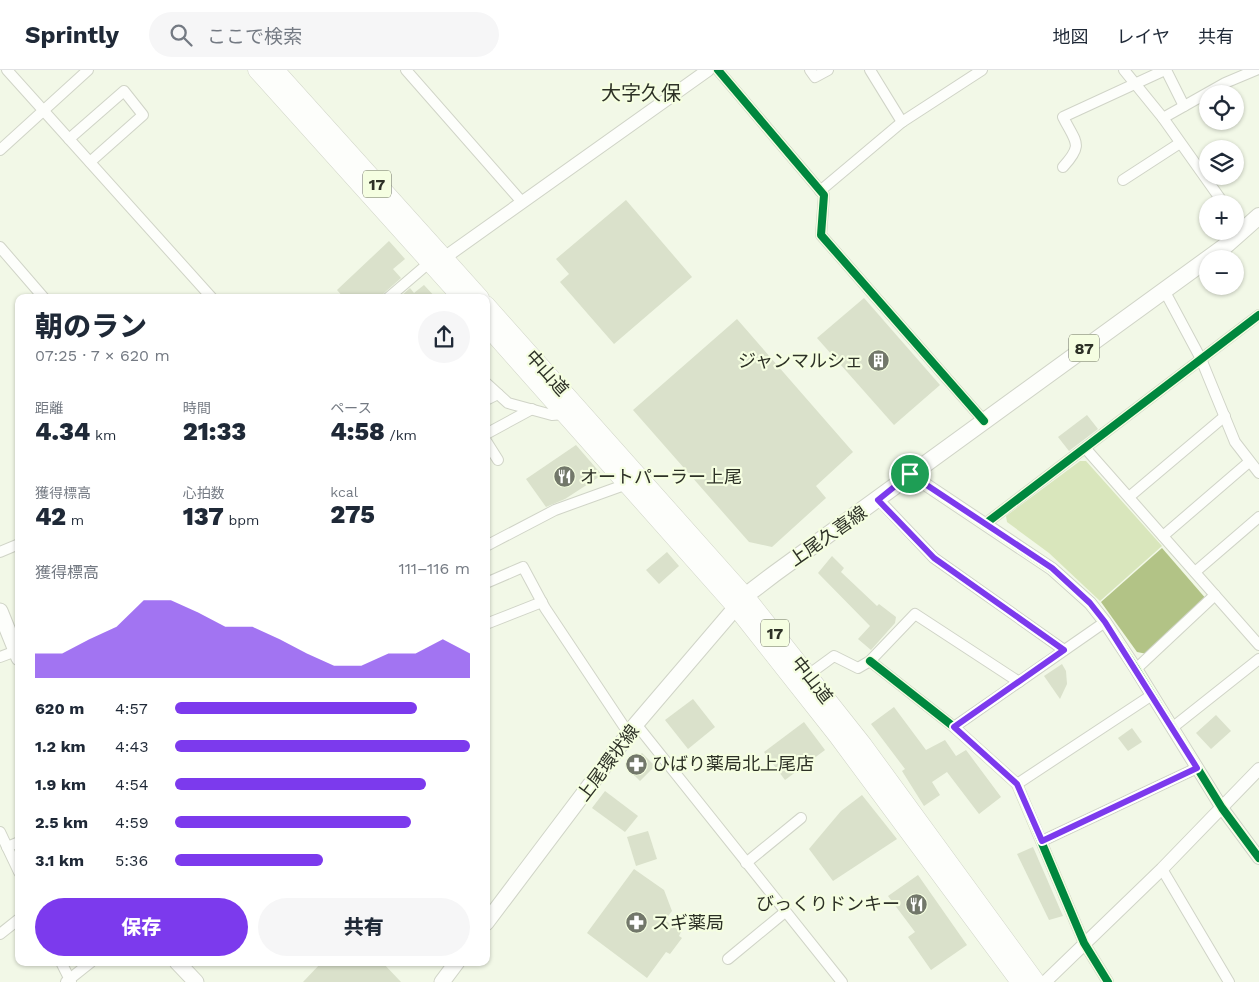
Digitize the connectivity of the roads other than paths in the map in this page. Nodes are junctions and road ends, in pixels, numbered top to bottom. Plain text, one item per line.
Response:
1 (7, 70) edge
2 (88, 70) edge
3 (257, 70) edge
4 (275, 70) edge
5 (406, 70) edge
6 (708, 70) edge
7 (718, 70) edge
8 (810, 70) edge
9 (828, 70) edge
10 (870, 70) edge
11 (982, 70) edge
12 (1124, 70) edge
13 (1165, 70) edge
14 (1256, 70) edge
15 (1135, 84) junction
16 (1184, 106) junction
17 (43, 110) junction
18 (1163, 118) junction
19 (902, 122) junction
20 (69, 139) junction
21 (1180, 142) junction
22 (0, 150) edge
23 (90, 162) junction
24 (1062, 167) dead end
25 (1123, 180) dead end
26 (820, 191) junction
27 (1218, 195) edge
28 (522, 202) junction
29 (1259, 216) edge
30 (1244, 222) edge
31 (1228, 240) edge
32 (0, 247) edge
33 (437, 260) junction
34 (1164, 290) junction
35 (41, 294) edge
36 (208, 294) edge
37 (393, 294) edge
38 (459, 294) edge
39 (475, 294) edge
40 (490, 310) edge
41 (1259, 315) edge
42 (490, 330) edge
43 (1201, 359) junction
44 (490, 387) edge
45 (498, 394) junction
46 (490, 398) edge
47 (532, 409) junction
48 (565, 414) junction
49 (1224, 416) junction
50 (984, 421) junction
51 (490, 432) edge
52 (490, 448) edge
53 (1086, 449) junction
54 (498, 460) dead end
55 (1250, 462) junction
56 (1259, 473) edge
57 (908, 476) junction
58 (627, 484) junction
59 (1129, 498) junction
60 (878, 500) junction
61 (1259, 516) edge
62 (985, 524) junction
63 (1163, 536) junction
64 (490, 544) edge
65 (15, 546) edge
66 (0, 552) edge
67 (1195, 572) junction
68 (490, 581) edge
69 (1215, 595) junction
70 (740, 601) junction
71 (542, 602) junction
72 (0, 611) edge
73 (490, 622) edge
74 (1105, 622) junction
75 (1257, 638) edge
76 (15, 650) edge
77 (1064, 650) junction
78 (15, 655) edge
79 (0, 657) edge
80 (1259, 659) edge
81 (870, 661) junction
82 (1136, 669) junction
83 (808, 676) junction
84 (1019, 682) junction
85 (1152, 695) junction
86 (954, 727) junction
87 (1172, 728) junction
88 (633, 729) junction
89 (1197, 768) junction
90 (1259, 769) edge
91 (1017, 784) junction
92 (1222, 808) junction
93 (801, 818) dead end
94 (0, 832) edge
95 (1042, 841) junction
96 (15, 844) edge
97 (7, 847) junction
98 (1259, 858) edge
99 (746, 863) junction
100 (15, 864) edge
101 (1162, 869) junction
102 (785, 912) junction
103 (490, 919) edge
104 (15, 922) edge
105 (0, 934) edge
106 (1084, 943) junction
107 (728, 959) dead end
108 (62, 966) edge
109 (86, 966) edge
110 (181, 966) edge
111 (454, 966) edge
112 (68, 981) edge
113 (196, 982) edge
114 (442, 982) edge
115 (842, 982) edge
116 (1020, 982) edge
117 (1036, 982) edge
118 (1045, 982) edge
119 (1108, 982) edge
120 (1229, 982) edge

1 - 17 street
2 - 17 street
3 - 33 highway, 17
4 - 33 highway, 17
5 - 28 street
6 - 28 street
7 - 26 street
8 - 9 street
10 - 19 street
11 - 19 street
12 - 15 street
13 - 15 street
13 - 16 street
14 - 16 street
15 - 18 street
15 - 24 street
16 - 18 street
17 - 20 street
17 - 22 street
18 - 21 street
19 - 26 street
20 - 23 street
20 - 23 street
21 - 25 street
21 - 27 street
23 - 36 street
26 - 50 street
28 - 33 street
29 - 30 main road, 上尾久喜線 / 87
31 - 34 main road, 上尾久喜線 / 87
32 - 35 street
33 - 37 street
33 - 38 highway, 17
33 - 39 highway, 17
34 - 43 street
34 - 50 main road, 上尾久喜線 / 87
40 - 70 highway, 中山道 / 17
41 - 43 street
42 - 48 highway, 中山道 / 17
43 - 49 street
43 - 53 street
44 - 45 street
45 - 46 street
45 - 47 street
47 - 48 street
47 - 51 street
48 - 58 highway, 中山道 / 17
49 - 55 street
49 - 59 street
50 - 57 main road, 上尾久喜線 / 87
52 - 54 street
53 - 59 street
53 - 62 street
55 - 56 street
55 - 63 street
57 - 60 main road, 上尾久喜線 / 87
57 - 62 street
58 - 64 street
58 - 70 highway, 中山道 / 17
59 - 63 street
60 - 70 main road, 上尾久喜線 / 87
60 - 77 street
61 - 67 street
62 - 74 street
63 - 67 street
65 - 66 street
67 - 69 street
68 - 71 street
69 - 75 street
69 - 82 street
70 - 83 highway, 中山道 / 17
70 - 88 main road, 上尾環状線
70 - 116 highway, 中山道 / 17
71 - 73 street
71 - 88 street
72 - 76 main road
74 - 77 street
74 - 82 street
77 - 84 street
78 - 79 street
80 - 87 street
81 - 83 street
81 - 84 street
81 - 86 street
82 - 85 street
83 - 117 highway, 中山道 / 17
84 - 86 street
85 - 87 street
85 - 91 street
86 - 91 street
87 - 89 street
88 - 99 street
88 - 103 main road, 上尾環状線
89 - 92 street
89 - 95 street
90 - 92 street
91 - 95 street
92 - 98 street
92 - 101 street
93 - 99 street
94 - 97 street
95 - 106 street
96 - 97 street
97 - 100 street
99 - 102 street
101 - 106 street
101 - 120 street
102 - 107 street
102 - 115 street
104 - 105 street
106 - 118 street
106 - 119 street
108 - 112 street
109 - 112 street
110 - 113 main road
111 - 114 main road

